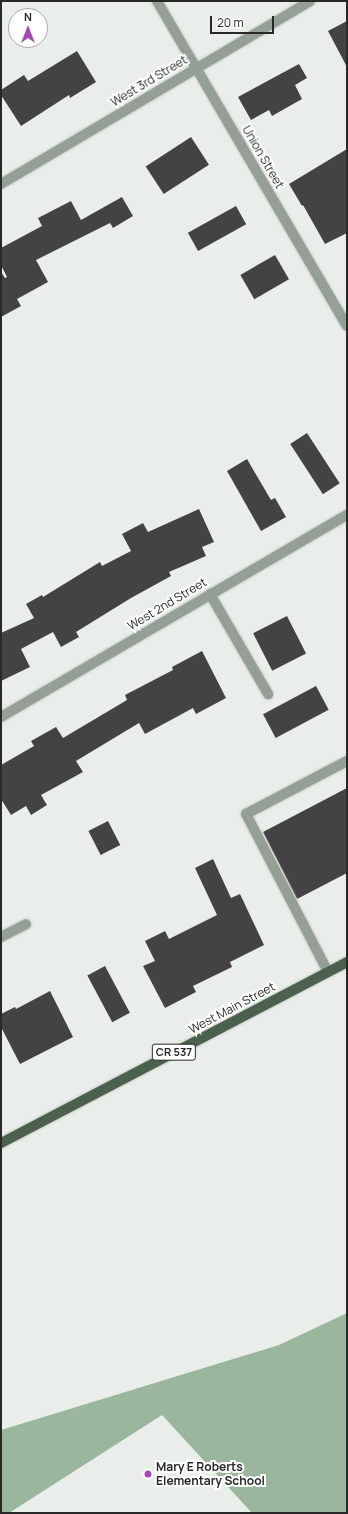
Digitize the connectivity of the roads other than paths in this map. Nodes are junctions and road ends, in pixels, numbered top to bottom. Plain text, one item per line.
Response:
1 (156, 1) edge
2 (307, 2) edge
3 (196, 69) junction
4 (1, 184) edge
5 (347, 326) edge
6 (347, 515) edge
7 (210, 594) junction
8 (268, 694) dead end
9 (1, 717) edge
10 (347, 761) edge
11 (26, 924) dead end
12 (1, 937) edge
13 (347, 962) edge
14 (328, 972) junction
15 (1, 1143) edge

1 - 3 street, Union Street
2 - 3 street, West 3rd Street
3 - 4 street, West 3rd Street
3 - 5 street, Union Street
6 - 7 street, West 2nd Street
7 - 8 street
7 - 9 street, West 2nd Street
10 - 14 street
11 - 12 street
13 - 14 main road, West Main Street / CR 537
14 - 15 main road, West Main Street / CR 537

